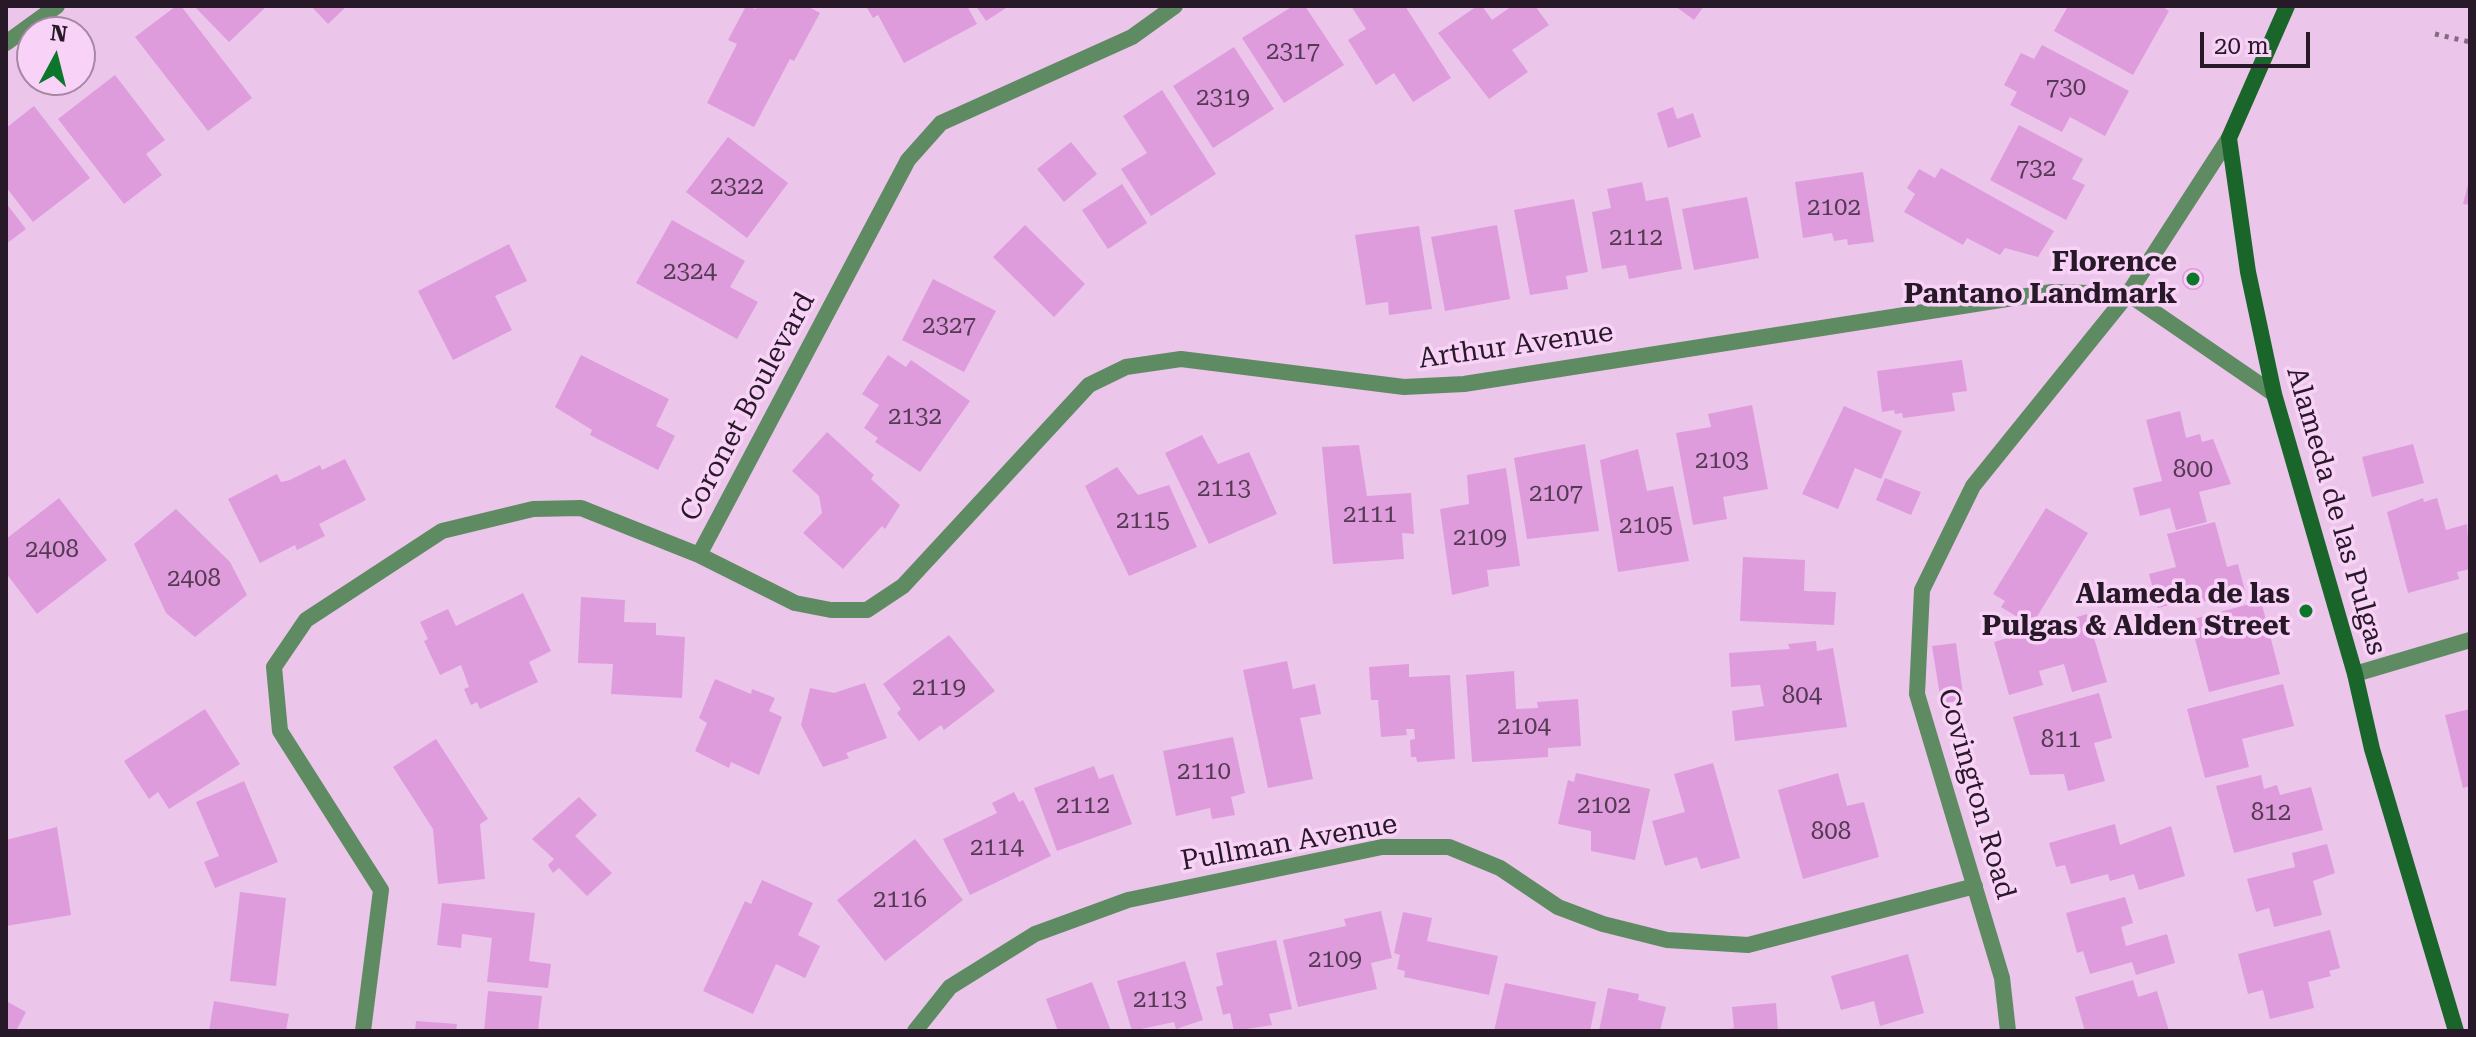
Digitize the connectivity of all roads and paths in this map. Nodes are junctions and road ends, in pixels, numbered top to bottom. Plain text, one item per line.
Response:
1 (57, 6) edge
2 (1175, 6) edge
3 (2287, 6) edge
4 (2435, 34) dead end
5 (2470, 42) edge
6 (6, 43) edge
7 (2229, 138) junction
8 (2128, 294) junction
9 (2274, 394) junction
10 (699, 555) junction
11 (2470, 640) edge
12 (2355, 674) junction
13 (1975, 886) junction
14 (363, 1031) edge
15 (915, 1031) edge
16 (2008, 1031) edge
17 (2456, 1031) edge

1 - 6 street
2 - 10 street, Coronet Boulevard
3 - 7 main road
4 - 5 path
7 - 8 street, Covington Road
7 - 9 main road, Alameda de las Pulgas
8 - 9 street
8 - 10 street, Arthur Avenue
8 - 13 street, Covington Road
9 - 12 main road, Alameda de las Pulgas
10 - 14 street, Coronet Boulevard
11 - 12 street
12 - 17 main road, Alameda de las Pulgas
13 - 15 street, Pullman Avenue
13 - 16 street, Covington Road

